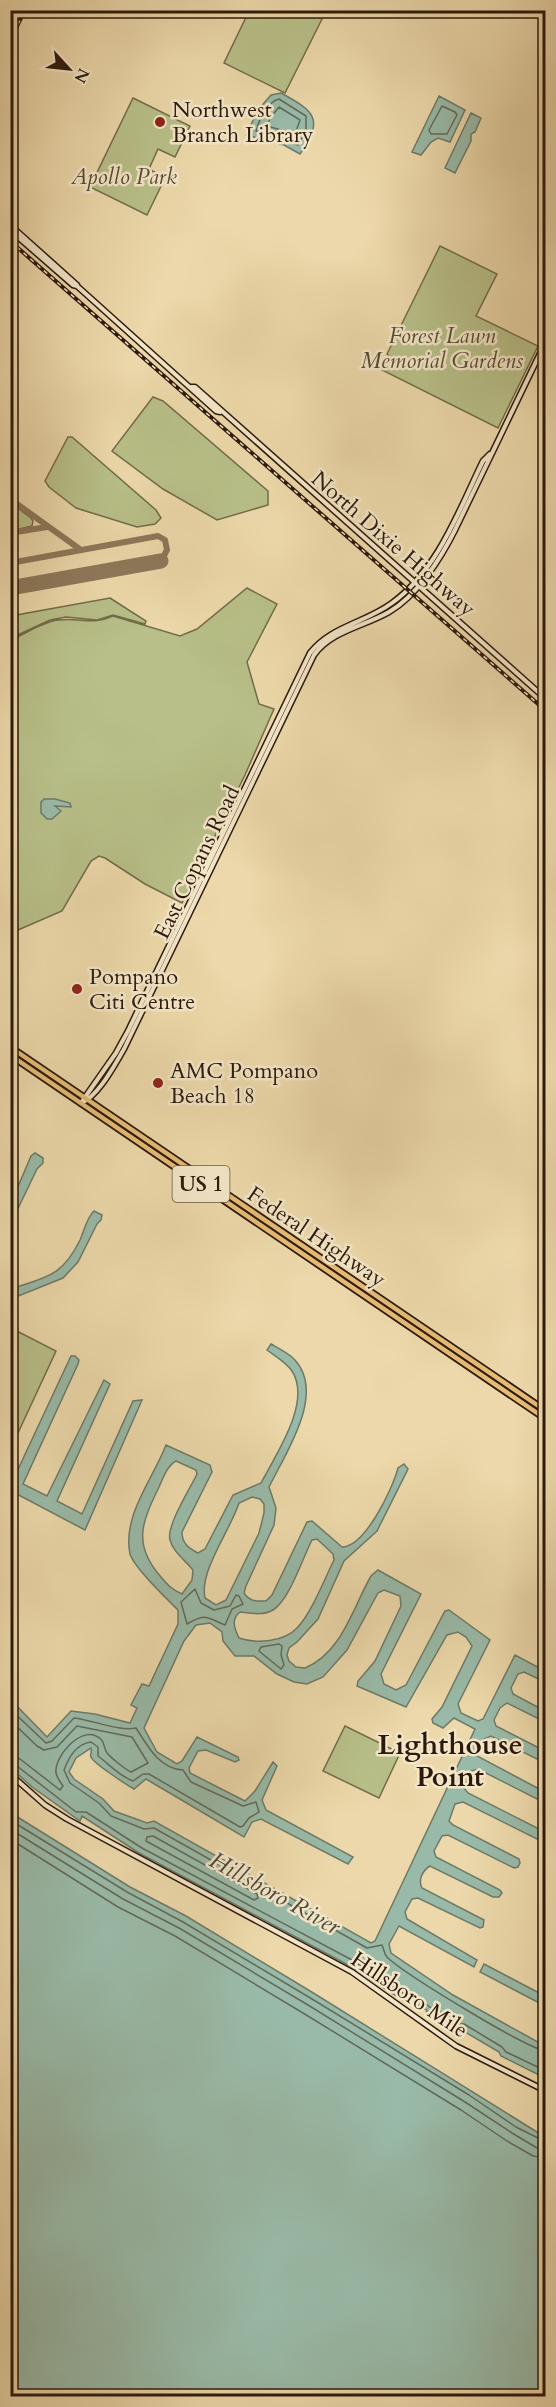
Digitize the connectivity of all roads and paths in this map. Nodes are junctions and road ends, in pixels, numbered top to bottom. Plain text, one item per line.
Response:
1 (10, 225) edge
2 (10, 230) edge
3 (77, 286) junction
4 (546, 341) edge
5 (490, 453) junction
6 (413, 582) junction
7 (417, 586) junction
8 (546, 699) edge
9 (154, 981) junction
10 (10, 1047) edge
11 (118, 1050) junction
12 (13, 1057) edge
13 (27, 1058) junction
14 (23, 1063) junction
15 (116, 1063) junction
16 (37, 1066) junction
17 (86, 1099) junction
18 (81, 1103) junction
19 (188, 1175) junction
20 (198, 1176) junction
21 (199, 1183) junction
22 (211, 1184) junction
23 (272, 1229) junction
24 (297, 1250) junction
25 (309, 1251) junction
26 (405, 1319) junction
27 (546, 1415) edge
28 (10, 1774) edge
29 (546, 2091) edge

1 - 3 main road, North Dixie Highway
2 - 3 main road, North Dixie Highway
3 - 6 main road, North Dixie Highway
4 - 5 main road
5 - 6 main road, East Copans Road
5 - 7 main road, East Copans Road
6 - 7 main road, North Dixie Highway
6 - 9 main road, East Copans Road
7 - 8 main road, North Dixie Highway
7 - 9 main road, East Copans Road
9 - 11 main road, East Copans Road
9 - 15 main road, East Copans Road
10 - 13 main road, Federal Highway / US 1
11 - 15 main road
11 - 17 main road, East Copans Road
12 - 13 main road
12 - 14 main road, Federal Highway / US 1
13 - 16 main road, Federal Highway / US 1
14 - 16 main road
14 - 18 main road, Federal Highway / US 1
15 - 17 main road, East Copans Road
16 - 17 main road, Federal Highway / US 1
17 - 18 main road, East Copans Road
17 - 20 main road, Federal Highway / US 1
18 - 19 main road, Federal Highway / US 1
19 - 20 main road
19 - 21 main road, Federal Highway / US 1
20 - 22 main road, Federal Highway / US 1
21 - 22 main road
21 - 23 main road, Federal Highway / US 1
22 - 23 main road, Federal Highway / US 1
23 - 24 main road, Federal Highway / US 1
23 - 25 main road, Federal Highway / US 1
24 - 25 main road
24 - 26 main road, Federal Highway / US 1
25 - 26 main road, Federal Highway / US 1
26 - 27 main road, Federal Highway / US 1
26 - 27 main road, Federal Highway / US 1
28 - 29 main road, Hillsboro Mile

